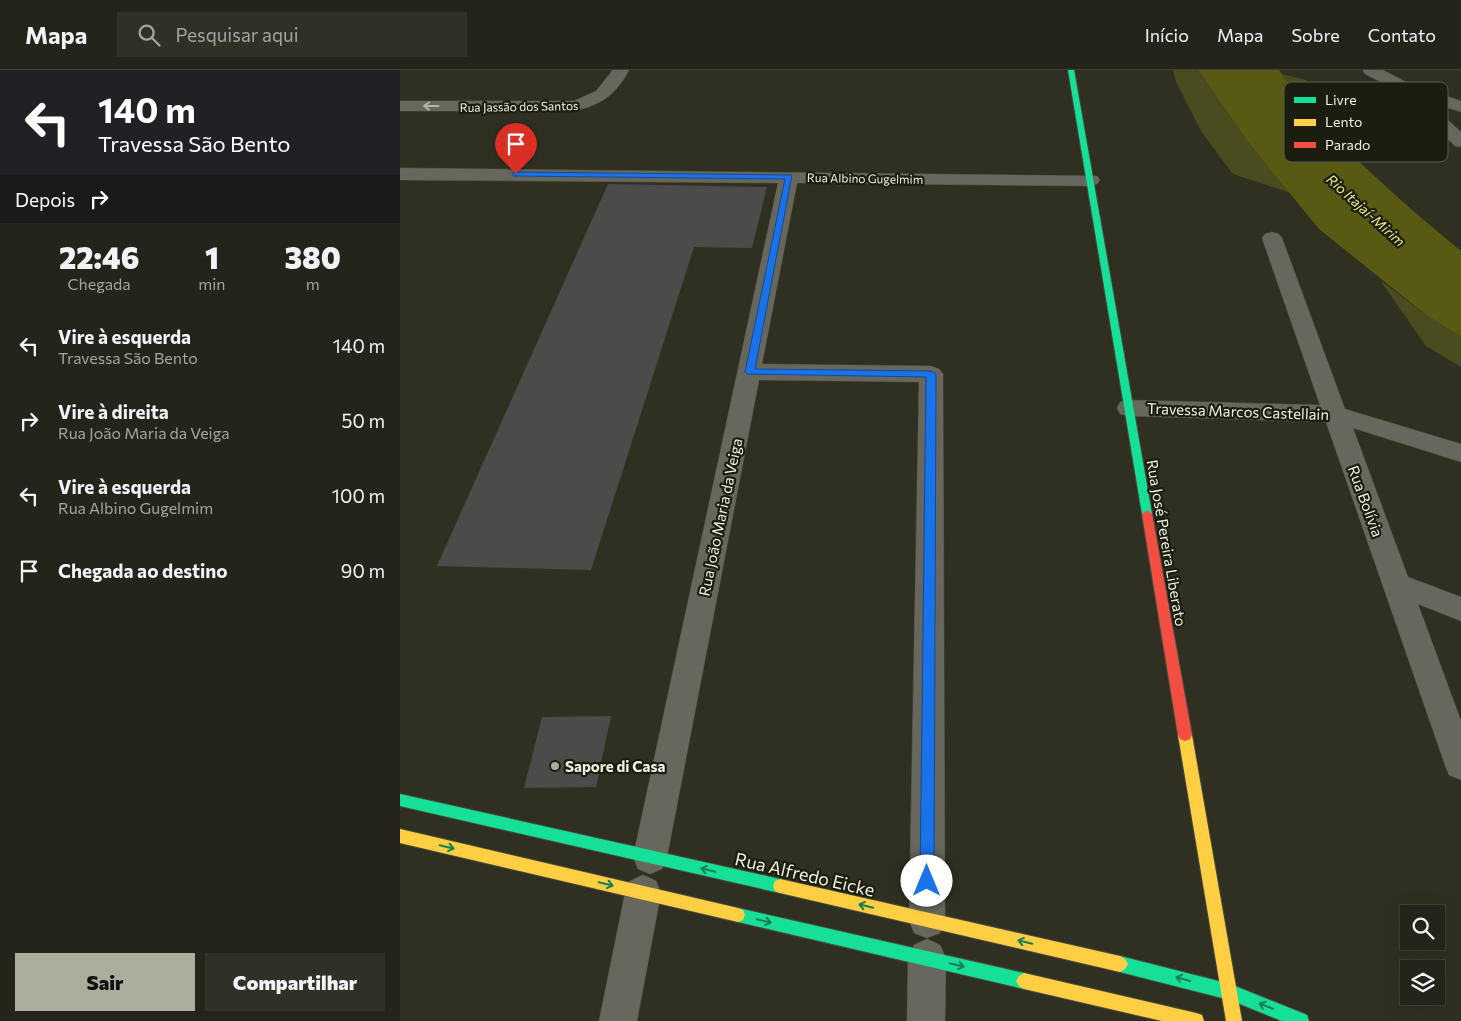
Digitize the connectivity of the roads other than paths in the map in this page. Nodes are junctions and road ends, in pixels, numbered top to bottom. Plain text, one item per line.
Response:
1 (621, 70) edge
2 (1071, 70) edge
3 (1371, 70) edge
4 (1393, 82) edge
5 (1448, 103) edge
6 (400, 106) edge
7 (1461, 107) edge
8 (1448, 130) edge
9 (1461, 142) edge
10 (400, 174) edge
11 (789, 177) junction
12 (1090, 180) junction
13 (1272, 238) dead end
14 (750, 372) junction
15 (1129, 408) junction
16 (1335, 414) junction
17 (1461, 453) edge
18 (1396, 584) junction
19 (1461, 608) edge
20 (1461, 765) edge
21 (400, 800) edge
22 (400, 836) edge
23 (650, 857) junction
24 (643, 893) junction
25 (927, 920) junction
26 (927, 958) junction
27 (1230, 992) junction
28 (618, 1021) edge
29 (926, 1021) edge
30 (1196, 1021) edge
31 (1234, 1021) edge
32 (1301, 1021) edge

1 -> 6 street, Rua Jassão dos Santos
2 - 12 main road, Rua José Pereira Liberato
3 - 4 street
5 - 7 street
8 - 9 street
10 - 11 street, Rua Albino Gugelmim
11 - 12 street, Rua Albino Gugelmim
11 - 14 street, Rua João Maria da Veiga
12 - 15 main road, Rua José Pereira Liberato
13 - 16 street, Rua Bolívia
14 - 23 street, Rua João Maria da Veiga
14 - 25 street
15 - 16 street, Travessa Marcos Castellain
15 - 27 main road, Rua José Pereira Liberato
16 - 17 street, Travessa Marcos Castellain
16 - 18 street, Rua Bolívia
18 - 19 street
18 - 20 street, Rua Bolívia
21 - 23 main road, Rua Alfredo Eicke
22 -> 24 main road
25 -> 23 main road, Rua Alfredo Eicke
24 -> 26 main road
24 - 28 street
27 -> 25 main road, Rua Alfredo Eicke
26 - 29 street
26 -> 30 main road
27 - 31 main road, Rua José Pereira Liberato
32 -> 27 main road, Rua Alfredo Eicke

